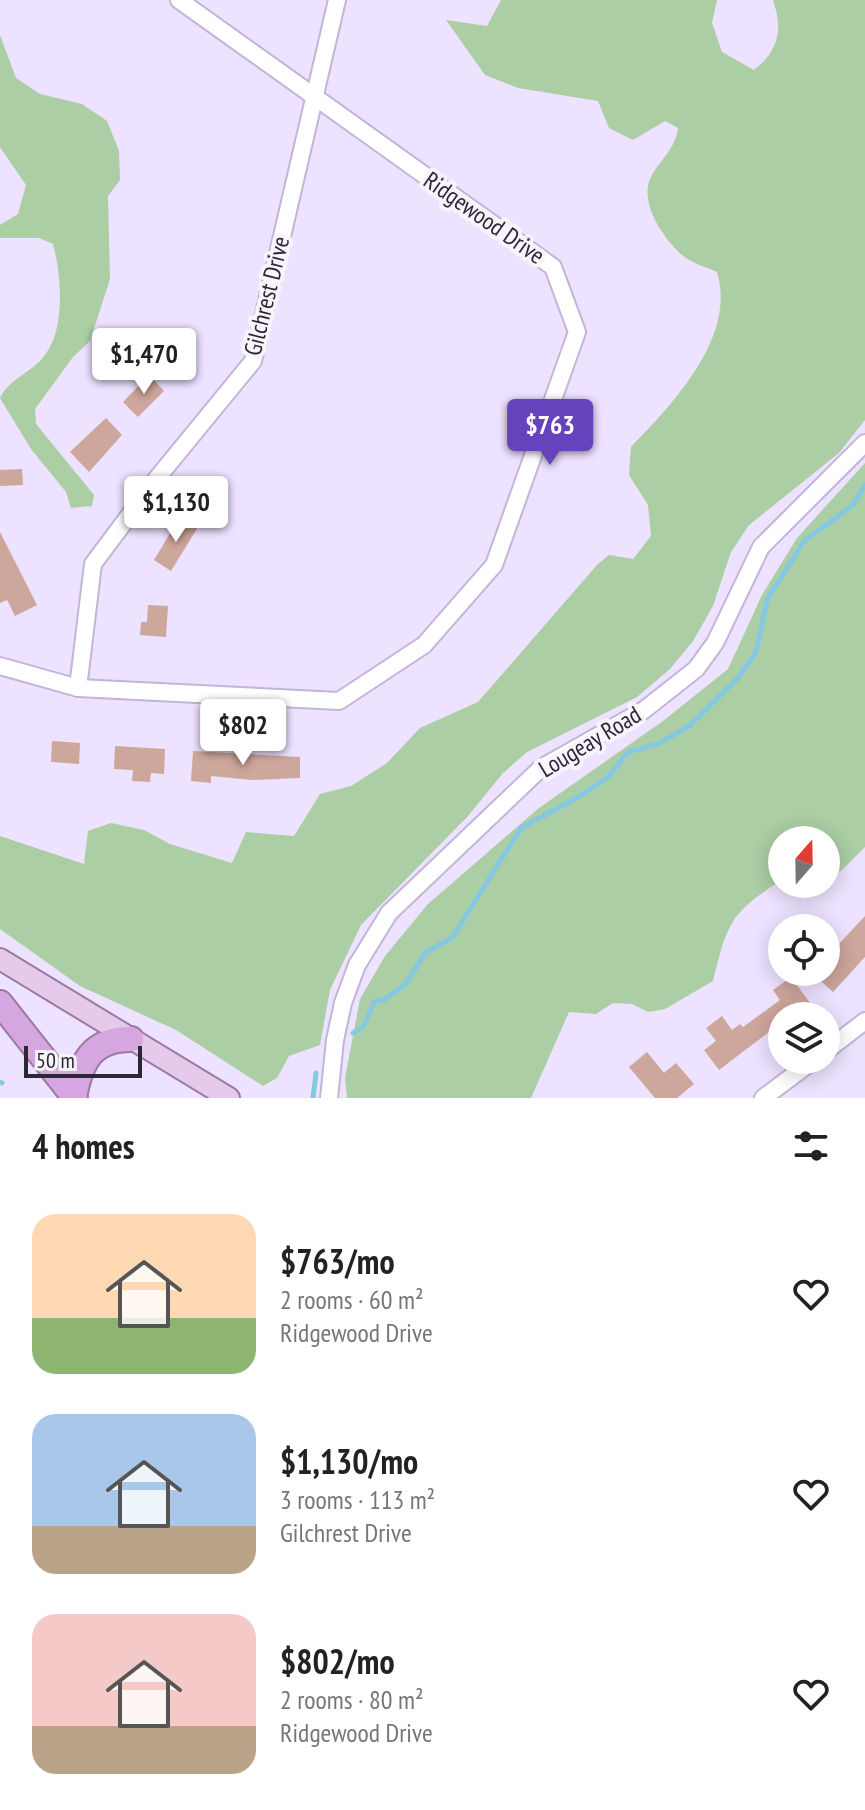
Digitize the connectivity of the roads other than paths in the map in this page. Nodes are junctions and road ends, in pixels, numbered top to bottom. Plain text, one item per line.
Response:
1 (179, 0) edge
2 (337, 0) edge
3 (315, 97) junction
4 (865, 443) edge
5 (0, 666) edge
6 (78, 688) junction
7 (0, 959) edge
8 (0, 1003) edge
9 (865, 1021) edge
10 (131, 1039) junction
11 (840, 1040) edge
12 (795, 1074) edge
13 (74, 1097) edge
14 (229, 1098) edge
15 (329, 1098) edge
16 (763, 1098) edge

1 - 3 street, Ridgewood Drive
2 - 3 street, Gilchrest Drive
3 - 6 street, Gilchrest Drive
3 - 6 street, Ridgewood Drive
4 - 15 street, Lougeay Road
5 - 6 street, Ridgewood Drive
7 - 10 main road
8 - 13 highway
9 - 11 street
10 - 13 highway
10 - 14 main road
12 - 16 street

